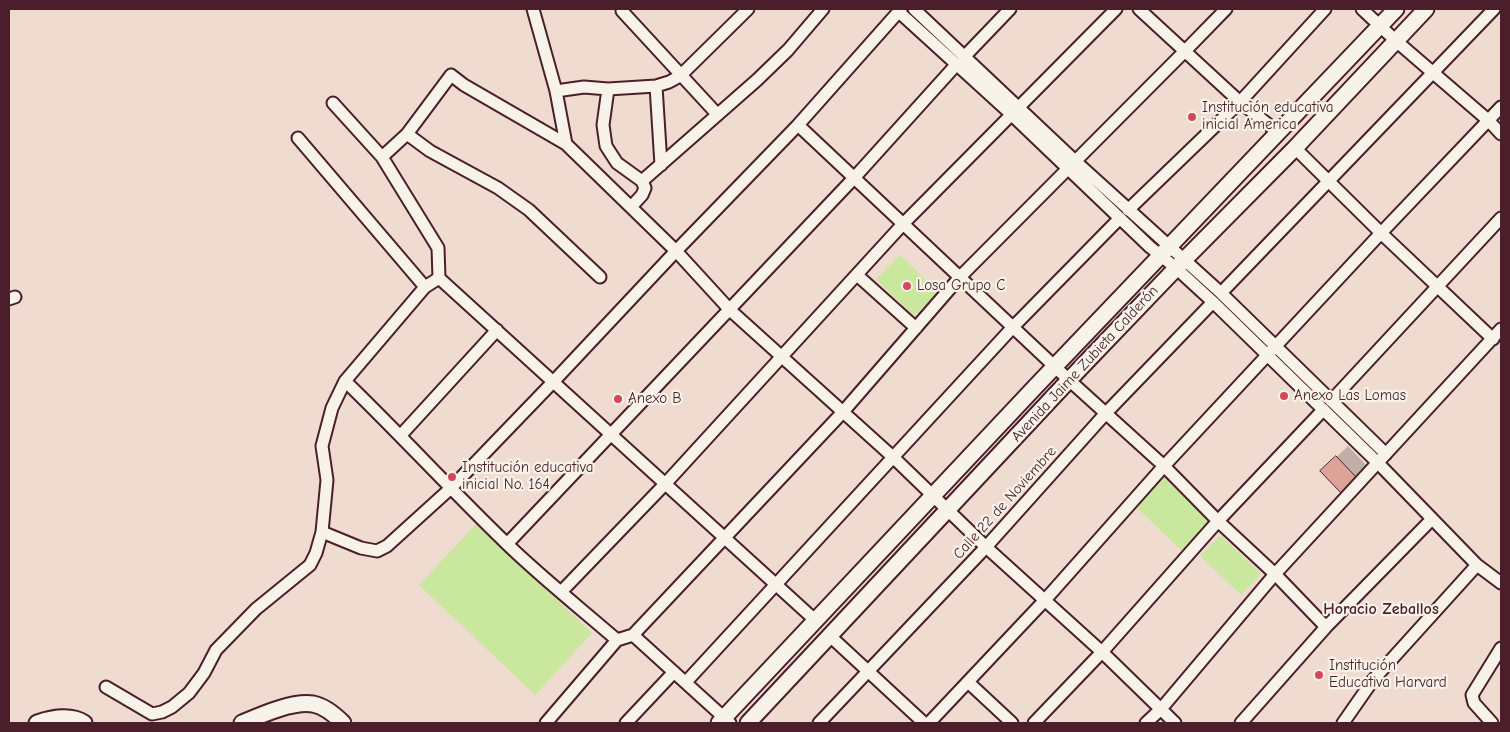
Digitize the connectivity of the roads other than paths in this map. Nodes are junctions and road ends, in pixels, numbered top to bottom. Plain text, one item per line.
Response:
1 (534, 9) edge
2 (748, 9) edge
3 (823, 9) edge
4 (914, 9) edge
5 (1010, 9) edge
6 (1116, 9) edge
7 (1139, 9) edge
8 (1226, 9) edge
9 (1325, 9) edge
10 (1362, 9) edge
11 (1396, 9) edge
12 (1426, 9) edge
13 (1494, 9) edge
14 (900, 10) edge
15 (622, 11) dead end
16 (1380, 26) junction
17 (1395, 40) junction
18 (1185, 51) junction
19 (960, 61) junction
20 (1432, 71) junction
21 (680, 76) junction
22 (656, 86) junction
23 (608, 89) junction
24 (556, 91) junction
25 (1240, 102) junction
26 (333, 103) dead end
27 (1501, 107) edge
28 (1014, 111) junction
29 (717, 114) junction
30 (1489, 120) junction
31 (798, 125) junction
32 (1279, 132) junction
33 (407, 134) junction
34 (1501, 134) edge
35 (298, 138) dead end
36 (566, 144) junction
37 (1295, 148) junction
38 (382, 157) junction
39 (1072, 165) junction
40 (661, 166) junction
41 (854, 178) junction
42 (642, 181) junction
43 (1327, 181) junction
44 (631, 207) junction
45 (1128, 210) junction
46 (1501, 218) edge
47 (1119, 219) junction
48 (903, 224) junction
49 (1381, 233) junction
50 (676, 252) junction
51 (1164, 252) junction
52 (1180, 264) junction
53 (857, 275) junction
54 (600, 277) dead end
55 (439, 278) junction
56 (960, 278) junction
57 (1437, 286) junction
58 (425, 287) junction
59 (1217, 298) junction
60 (730, 310) junction
61 (1013, 327) junction
62 (916, 328) junction
63 (1501, 329) edge
64 (497, 330) junction
65 (1493, 339) junction
66 (1276, 347) junction
67 (1267, 356) junction
68 (782, 358) junction
69 (1055, 367) junction
70 (1069, 380) junction
71 (345, 381) junction
72 (554, 382) junction
73 (1327, 406) junction
74 (842, 412) junction
75 (1106, 414) junction
76 (401, 435) junction
77 (610, 435) junction
78 (1386, 454) junction
79 (894, 458) junction
80 (1378, 463) junction
81 (1164, 466) junction
82 (666, 484) junction
83 (451, 488) junction
84 (933, 497) junction
85 (948, 511) junction
86 (1432, 519) junction
87 (1218, 521) junction
88 (322, 532) junction
89 (724, 538) junction
90 (508, 544) junction
91 (986, 547) junction
92 (1477, 565) junction
93 (1275, 574) junction
94 (1501, 583) edge
95 (776, 585) junction
96 (561, 592) junction
97 (1045, 600) junction
98 (816, 621) junction
99 (1326, 626) junction
100 (633, 635) junction
101 (830, 636) junction
102 (618, 640) junction
103 (1501, 648) edge
104 (1102, 652) junction
105 (869, 671) junction
106 (674, 672) junction
107 (686, 682) junction
108 (968, 682) junction
109 (106, 688) dead end
110 (1161, 708) junction
111 (724, 721) edge
112 (37, 723) edge
113 (84, 723) edge
114 (242, 723) edge
115 (342, 723) edge
116 (546, 723) edge
117 (626, 723) edge
118 (748, 723) edge
119 (819, 723) edge
120 (924, 723) edge
121 (929, 723) edge
122 (1012, 723) edge
123 (1034, 723) edge
124 (1146, 723) edge
125 (1175, 723) edge
126 (1241, 723) edge
127 (1343, 723) edge
128 (1492, 723) edge

1 - 24 street
2 - 21 street
3 - 29 street
4 - 19 street
5 - 19 street
6 - 28 street
7 - 18 street
8 - 18 street
9 - 25 street
10 - 16 street
11 - 16 street, Avenida Jaime Zubieta Calderón
12 - 17 street, Avenida Jaime Zubieta Calderón
13 - 20 street, Calle 22 de Noviembre
14 - 19 street
14 - 31 street
15 - 21 street
16 - 17 street
16 - 32 street, Avenida Jaime Zubieta Calderón
17 - 20 street
17 - 37 street, Avenida Jaime Zubieta Calderón
18 - 25 street
18 - 39 street
19 - 28 street
19 - 41 street
20 - 30 street
20 - 43 street, Calle 22 de Noviembre
21 - 22 street
21 - 29 street
22 - 23 street
22 - 40 street
23 - 24 street
23 - 42 street
24 - 36 street
25 - 32 street
25 - 45 street
26 - 38 street
27 - 30 street
28 - 39 street
28 - 48 street
29 - 40 street
30 - 34 street
30 - 49 street
31 - 41 street
31 - 50 street
32 - 51 street, Avenida Jaime Zubieta Calderón
33 - 36 street
33 - 38 street
33 - 54 street
35 - 58 street
36 - 44 street
37 - 43 street
37 - 52 street, Avenida Jaime Zubieta Calderón
38 - 55 street
39 - 45 street
39 - 47 street
39 - 56 street
40 - 42 street
41 - 48 street
41 - 60 street
42 - 44 street
43 - 49 street
43 - 59 street, Calle 22 de Noviembre
44 - 50 street
45 - 51 street
46 - 57 street
47 - 51 street
47 - 61 street
48 - 53 street
48 - 56 street
49 - 57 street
49 - 66 street
50 - 60 street
50 - 72 street
51 - 52 street
51 - 69 street, Avenida Jaime Zubieta Calderón
52 - 59 street
52 - 70 street, Avenida Jaime Zubieta Calderón
53 - 62 street
53 - 68 street
55 - 58 street
55 - 64 street
56 - 61 street
56 - 62 street
57 - 65 street
57 - 73 street
58 - 71 street
59 - 66 street
59 - 67 street
59 - 75 street, Calle 22 de Noviembre
60 - 68 street
60 - 77 street
61 - 69 street
61 - 79 street
62 - 74 street
63 - 65 street
64 - 72 street
64 - 76 street
65 - 78 street
66 - 67 street
66 - 73 street
67 - 73 street
67 - 81 street
68 - 74 street
68 - 82 street
69 - 70 street
69 - 84 street, Avenida Jaime Zubieta Calderón
70 - 75 street
70 - 85 street, Avenida Jaime Zubieta Calderón
71 - 76 street
71 - 88 street
72 - 77 street
72 - 83 street
73 - 78 street
73 - 80 street
73 - 87 street
74 - 79 street
74 - 89 street
75 - 81 street
75 - 91 street, Calle 22 de Noviembre
76 - 83 street
77 - 82 street
77 - 90 street
78 - 80 street
79 - 84 street
79 - 95 street
80 - 86 street
80 - 93 street
81 - 87 street
81 - 97 street
82 - 89 street
82 - 96 street
83 - 88 street
83 - 90 street
84 - 85 street
84 - 98 street, Avenida Jaime Zubieta Calderón
85 - 91 street
85 - 101 street, Avenida Jaime Zubieta Calderón
86 - 92 street
86 - 99 street
87 - 93 street
87 - 104 street
88 - 109 street
89 - 95 street
89 - 100 street
90 - 96 street
91 - 97 street
91 - 105 street, Calle 22 de Noviembre
92 - 94 street
92 - 127 street
93 - 99 street
93 - 110 street
95 - 98 street
95 - 107 street
96 - 102 street
97 - 104 street
97 - 108 street
98 - 111 street, Avenida Jaime Zubieta Calderón
99 - 126 street
100 - 102 street
100 - 106 street
101 - 105 street
101 - 118 street, Avenida Jaime Zubieta Calderón
102 - 116 street
103 - 128 street
104 - 110 street
104 - 123 street
105 - 119 street, Calle 22 de Noviembre
105 - 120 street
106 - 107 street
106 - 117 street
107 - 111 street
108 - 121 street
108 - 122 street
110 - 124 street
110 - 125 street
112 - 113 street
114 - 115 street

